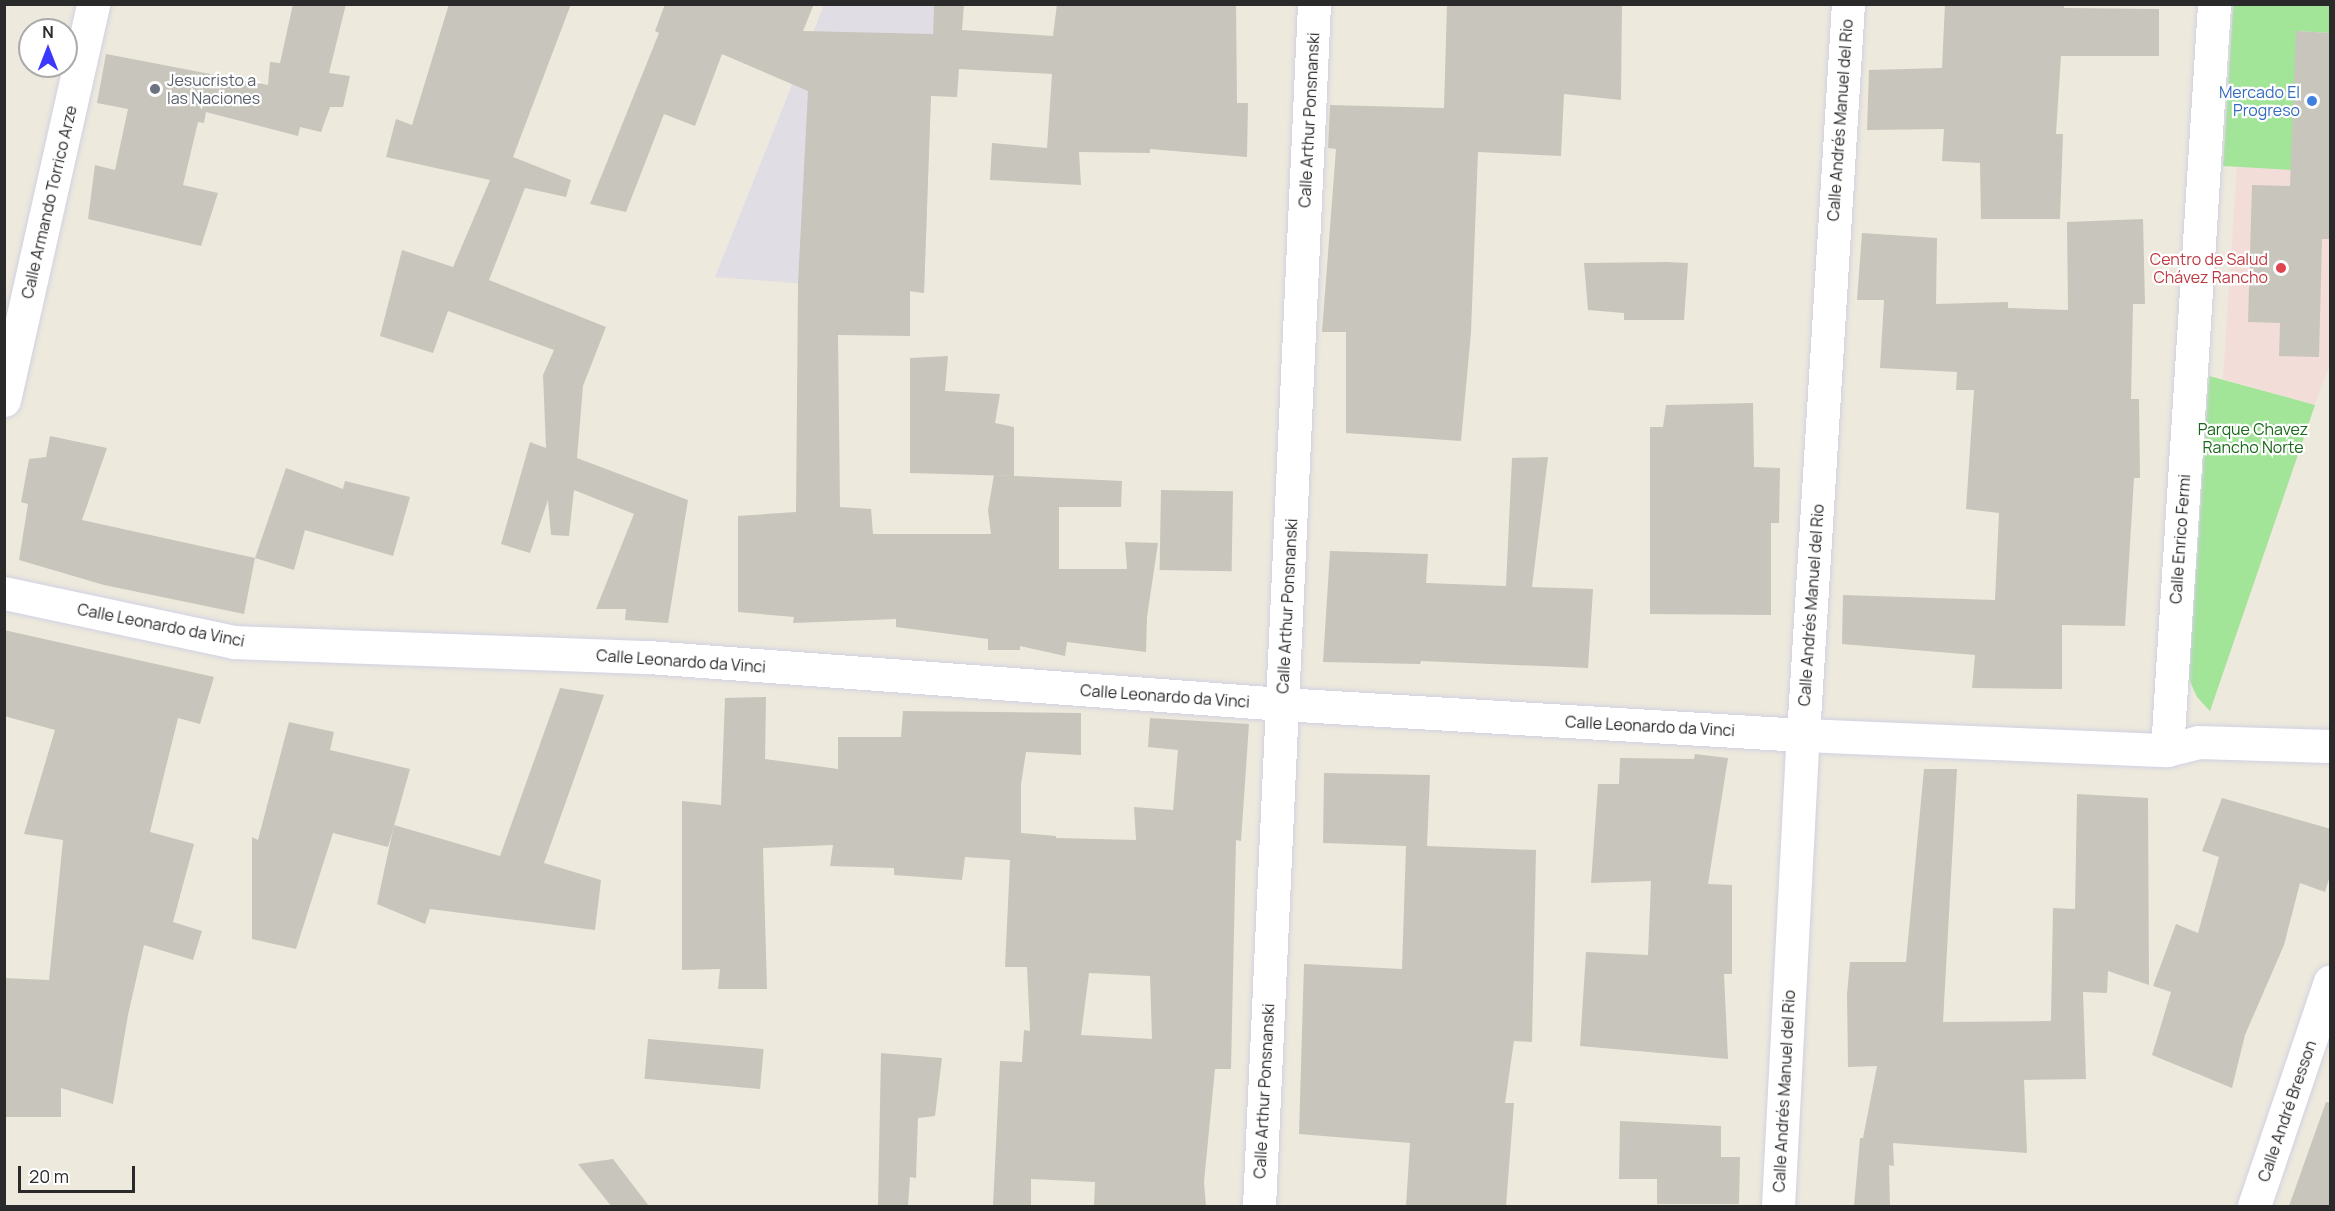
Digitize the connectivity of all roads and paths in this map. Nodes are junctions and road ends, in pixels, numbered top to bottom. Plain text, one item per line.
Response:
1 (93, 4) edge
2 (1314, 4) edge
3 (1848, 4) edge
4 (2214, 4) edge
5 (4, 400) edge
6 (4, 593) edge
7 (1282, 704) junction
8 (1803, 735) junction
9 (2331, 746) edge
10 (2167, 750) junction
11 (2331, 981) edge
12 (1259, 1206) edge
13 (1778, 1206) edge
14 (2254, 1206) edge

1 - 5 street, Calle Armando Torrico Arze
2 - 7 street, Calle Arthur Ponsnanski
3 - 8 street, Calle Andrés Manuel del Rio
4 - 10 street, Calle Enrico Fermi
6 - 7 street, Calle Leonardo da Vinci
7 - 8 street, Calle Leonardo da Vinci
7 - 12 street, Calle Arthur Ponsnanski
8 - 10 street, Calle Leonardo da Vinci
8 - 13 street, Calle Andrés Manuel del Rio
9 - 10 street, Calle Leonardo da Vinci
11 - 14 street, Calle André Bresson

